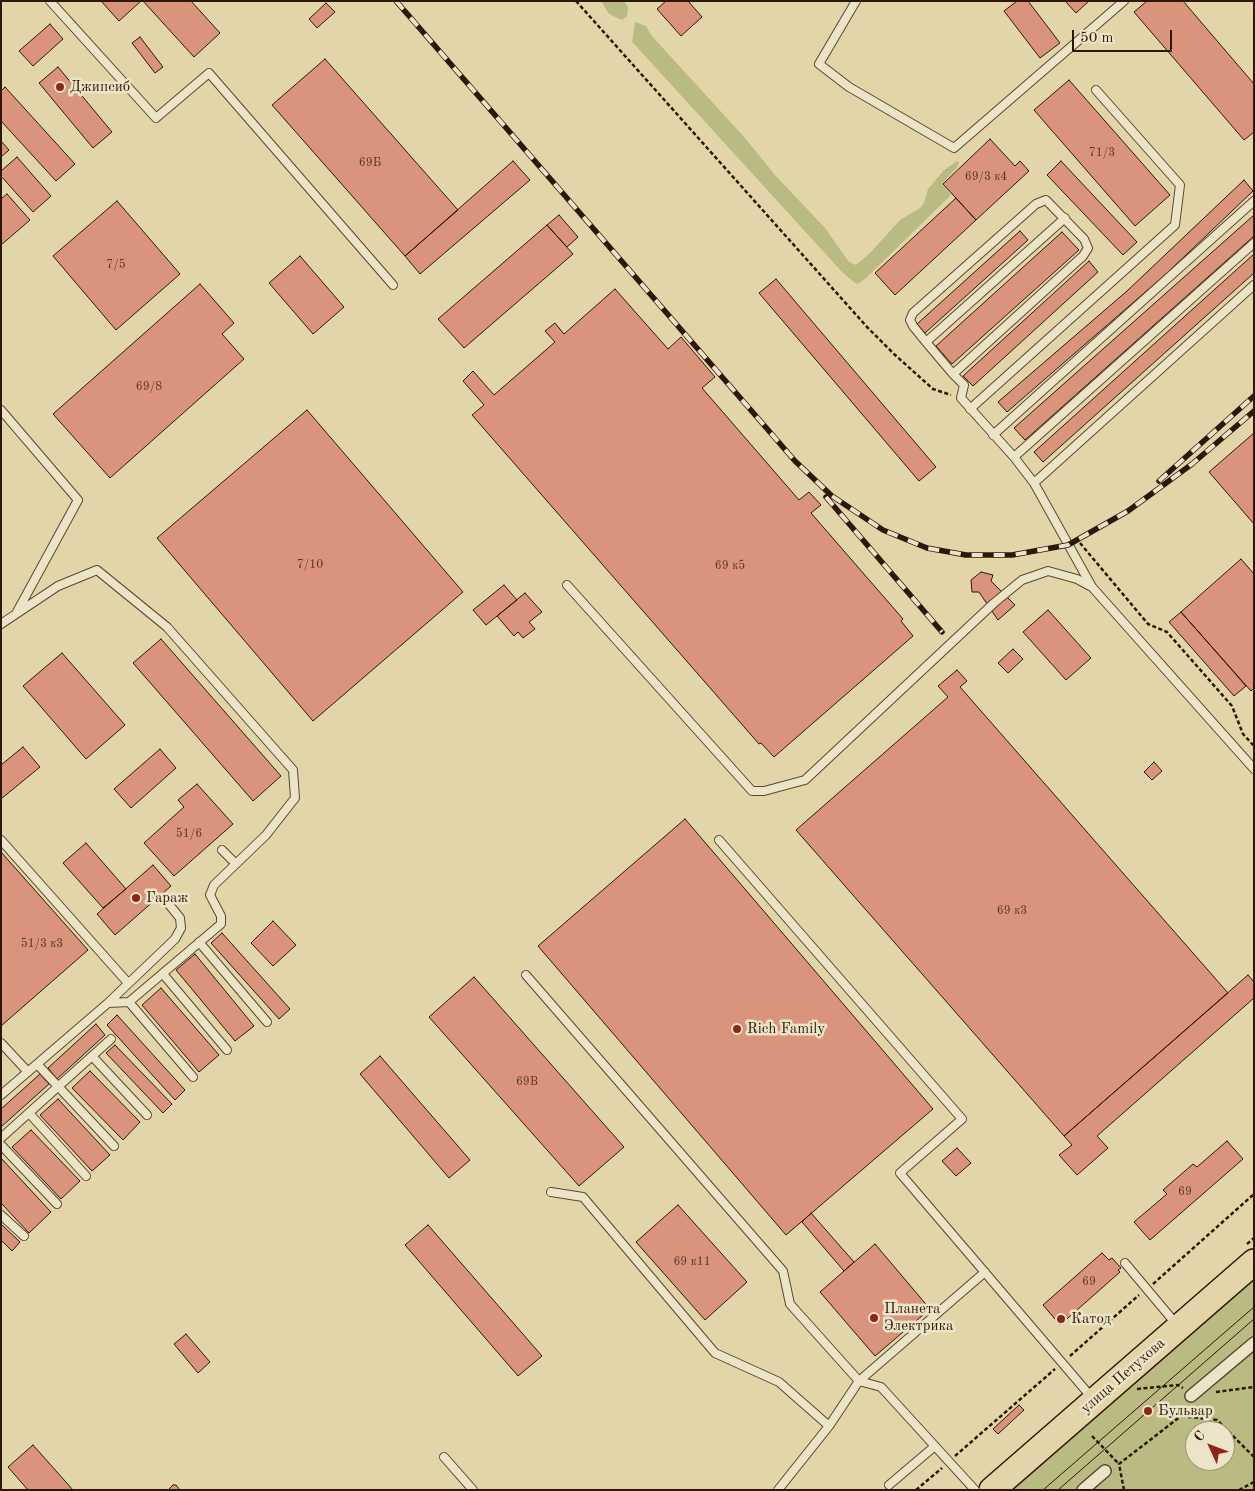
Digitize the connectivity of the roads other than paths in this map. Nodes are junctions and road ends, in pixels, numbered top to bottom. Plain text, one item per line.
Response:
1 (50, 1) edge
2 (856, 1) edge
3 (1124, 1) edge
4 (1096, 90) dead end
5 (1254, 201) edge
6 (1065, 218) junction
7 (1254, 243) edge
8 (393, 285) dead end
9 (1254, 285) edge
10 (926, 342) junction
11 (954, 374) junction
12 (970, 409) junction
13 (1, 410) edge
14 (994, 435) junction
15 (1014, 457) junction
16 (1034, 483) junction
17 (567, 584) dead end
18 (1092, 587) junction
19 (15, 614) junction
20 (1, 624) edge
21 (1254, 769) edge
22 (1, 840) edge
23 (719, 840) dead end
24 (222, 850) dead end
25 (236, 864) junction
26 (167, 902) dead end
27 (200, 942) junction
28 (162, 974) junction
29 (526, 975) dead end
30 (128, 983) junction
31 (108, 1002) junction
32 (129, 1002) junction
33 (267, 1022) dead end
34 (111, 1039) dead end
35 (1, 1043) edge
36 (227, 1050) dead end
37 (92, 1056) junction
38 (37, 1064) junction
39 (28, 1072) junction
40 (194, 1077) dead end
41 (58, 1087) junction
42 (1, 1095) edge
43 (29, 1113) junction
44 (147, 1115) dead end
45 (1, 1138) edge
46 (1, 1145) edge
47 (114, 1146) dead end
48 (86, 1176) dead end
49 (551, 1192) dead end
50 (57, 1204) dead end
51 (1, 1215) edge
52 (24, 1236) dead end
53 (1254, 1262) edge
54 (1125, 1263) dead end
55 (985, 1272) junction
56 (1179, 1328) junction
57 (1254, 1343) edge
58 (859, 1381) junction
59 (1188, 1392) road end
60 (1094, 1400) junction
61 (829, 1426) junction
62 (935, 1446) junction
63 (444, 1457) dead end
64 (1104, 1471) dead end
65 (889, 1485) dead end
66 (469, 1489) edge
67 (778, 1490) edge
68 (975, 1490) edge
69 (992, 1490) edge
70 (1083, 1490) edge

1 - 8 lane
2 - 3 lane
4 - 12 lane
5 - 14 lane
6 - 10 lane
6 - 10 lane
6 - 11 lane
7 - 15 lane
9 - 16 lane
10 - 11 lane
11 - 12 lane
12 - 14 lane
13 - 19 lane
14 - 15 lane
15 - 16 lane
16 - 18 lane
17 - 18 lane
18 - 21 lane
19 - 20 lane
19 - 25 lane
22 - 30 lane
23 - 55 lane
24 - 25 lane
25 - 27 lane
26 - 30 lane
27 - 28 lane
27 - 33 lane
28 - 32 lane
28 - 36 lane
29 - 58 lane
30 - 31 lane
31 - 32 lane
31 - 38 lane
32 - 40 lane
34 - 37 lane
35 - 39 lane
37 - 41 lane
37 - 44 lane
38 - 39 lane
38 - 41 lane
39 - 42 lane
41 - 43 lane
41 - 47 lane
43 - 45 lane
43 - 48 lane
46 - 50 lane
49 - 61 lane
51 - 52 lane
53 - 56 highway, улица Петухова
54 - 56 lane
55 - 58 lane
55 - 60 lane
56 - 60 highway, улица Петухова
57 - 59 street
58 - 61 lane
58 - 62 lane
60 - 69 highway, улица Петухова
61 - 67 lane
62 - 65 lane
62 - 68 lane
63 - 66 lane
64 - 70 street

